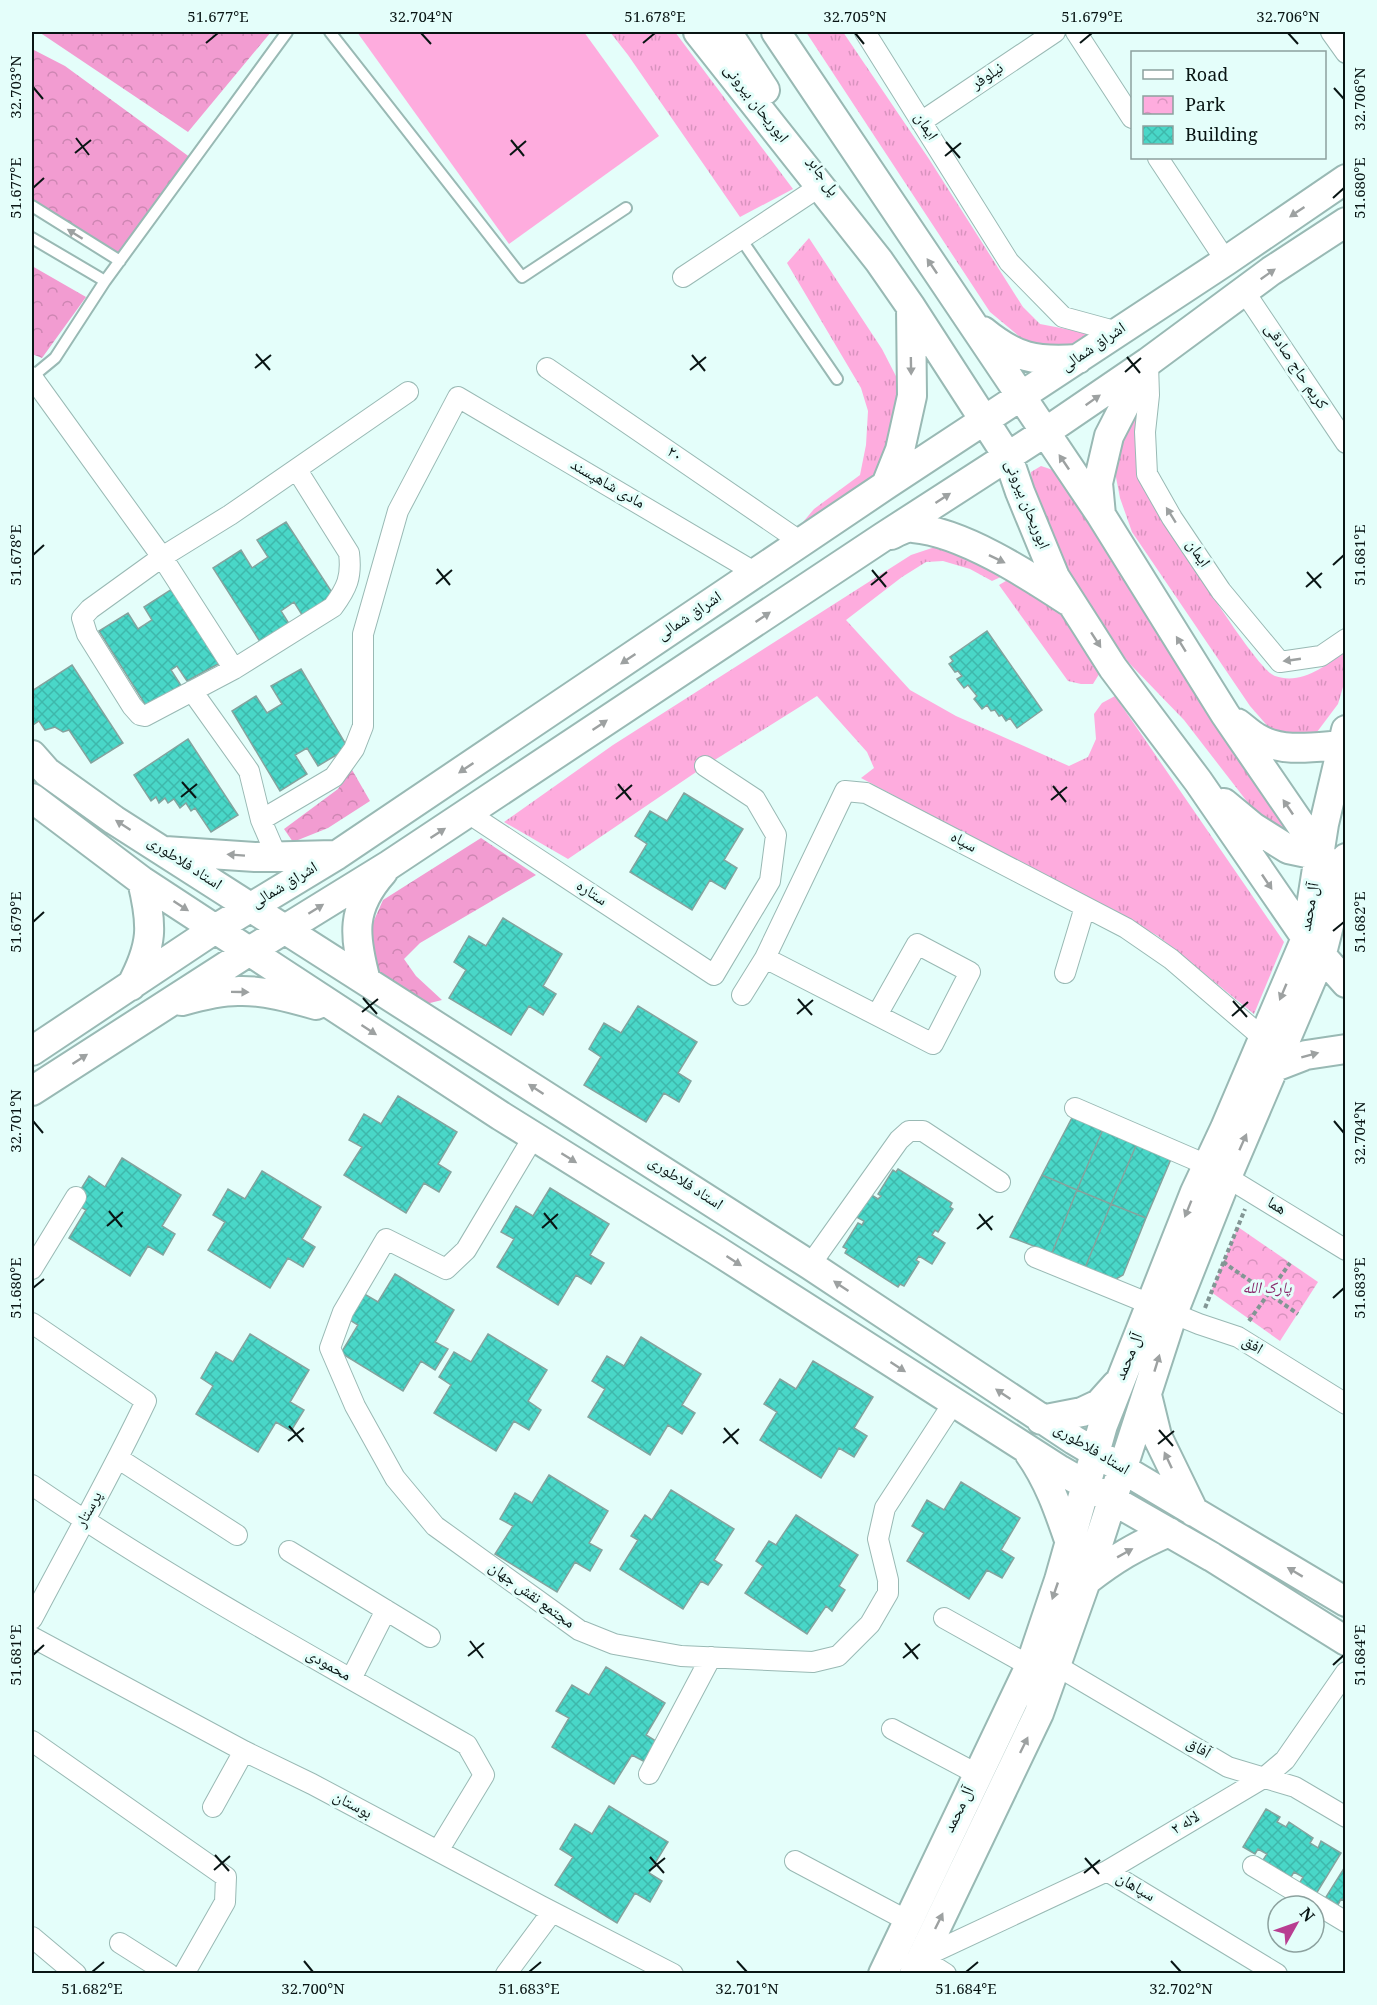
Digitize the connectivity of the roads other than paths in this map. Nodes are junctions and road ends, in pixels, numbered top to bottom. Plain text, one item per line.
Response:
1 (287, 32) edge
2 (330, 32) edge
3 (698, 32) edge
4 (728, 32) edge
5 (756, 32) edge
6 (776, 32) edge
7 (865, 32) edge
8 (1055, 32) edge
9 (1076, 32) edge
10 (1331, 32) edge
11 (1346, 53) edge
12 (1131, 116) edge
13 (921, 122) junction
14 (1159, 159) edge
15 (1346, 179) edge
16 (819, 187) junction
17 (32, 206) edge
18 (626, 208) dead end
19 (1346, 222) edge
20 (910, 233) junction
21 (32, 238) edge
22 (741, 239) junction
23 (120, 261) junction
24 (879, 261) junction
25 (1226, 261) junction
26 (683, 277) dead end
27 (105, 281) junction
28 (1244, 291) junction
29 (911, 307) junction
30 (965, 314) junction
31 (1118, 332) junction
32 (1078, 359) junction
33 (1148, 362) junction
34 (547, 368) dead end
35 (32, 377) edge
36 (837, 379) dead end
37 (408, 392) dead end
38 (1021, 396) junction
39 (984, 420) junction
40 (1044, 433) junction
41 (1346, 443) edge
42 (1008, 457) junction
43 (297, 470) junction
44 (886, 485) junction
45 (1101, 515) junction
46 (810, 536) junction
47 (883, 537) junction
48 (162, 557) junction
49 (841, 566) junction
50 (756, 573) junction
51 (1073, 605) junction
52 (1346, 639) edge
53 (234, 669) junction
54 (192, 691) junction
55 (1225, 714) junction
56 (1344, 737) edge
57 (32, 755) edge
58 (705, 766) dead end
59 (1198, 781) junction
60 (32, 798) edge
61 (468, 813) junction
62 (261, 820) junction
63 (1346, 832) edge
64 (164, 851) junction
65 (336, 855) junction
66 (278, 857) junction
67 (389, 865) junction
68 (1338, 869) edge
69 (142, 880) junction
70 (250, 906) junction
71 (1085, 907) junction
72 (285, 928) junction
73 (215, 929) junction
74 (1314, 947) junction
75 (248, 952) junction
76 (765, 958) junction
77 (1065, 974) dead end
78 (366, 981) junction
79 (1346, 983) edge
80 (131, 986) junction
81 (742, 995) dead end
82 (163, 1006) junction
83 (342, 1013) junction
84 (877, 1016) junction
85 (1263, 1038) junction
86 (1346, 1049) edge
87 (32, 1051) edge
88 (1275, 1067) junction
89 (32, 1091) edge
90 (1076, 1108) dead end
91 (534, 1136) junction
92 (1228, 1178) junction
93 (1000, 1182) dead end
94 (76, 1197) dead end
95 (1346, 1250) edge
96 (1035, 1257) dead end
97 (810, 1265) junction
98 (32, 1269) edge
99 (1162, 1308) junction
100 (32, 1323) edge
101 (1120, 1382) junction
102 (1147, 1395) junction
103 (954, 1402) junction
104 (1346, 1404) edge
105 (1041, 1420) junction
106 (1024, 1447) junction
107 (1095, 1453) junction
108 (119, 1459) junction
109 (1123, 1470) junction
110 (32, 1485) edge
111 (1086, 1485) junction
112 (1113, 1500) junction
113 (1194, 1512) junction
114 (83, 1521) junction
115 (1169, 1532) junction
116 (237, 1535) dead end
117 (1070, 1544) junction
118 (289, 1551) dead end
119 (1086, 1581) junction
120 (1346, 1602) edge
121 (386, 1610) junction
122 (944, 1618) dead end
123 (32, 1619) edge
124 (32, 1637) edge
125 (430, 1637) dead end
126 (1346, 1641) edge
127 (711, 1657) junction
128 (1043, 1666) junction
129 (1346, 1671) edge
130 (351, 1679) junction
131 (892, 1729) dead end
132 (32, 1741) edge
133 (244, 1751) junction
134 (649, 1774) dead end
135 (977, 1774) junction
136 (1265, 1777) junction
137 (213, 1807) dead end
138 (1346, 1817) edge
139 (438, 1851) junction
140 (795, 1861) dead end
141 (1253, 1866) dead end
142 (1107, 1871) junction
143 (552, 1912) junction
144 (908, 1921) junction
145 (1346, 1922) edge
146 (32, 1938) edge
147 (120, 1942) dead end
148 (917, 1966) edge
149 (76, 1974) edge
150 (169, 1974) edge
151 (184, 1974) edge
152 (506, 1974) edge
153 (673, 1974) edge
154 (883, 1974) edge
155 (946, 1974) edge
156 (1277, 1974) edge

1 - 23 lane
2 - 18 lane
3 - 16 main road, ابوریحان بیرونی
4 - 24 main road, پل جابر
5 - 20 main road
6 - 20 main road
7 - 13 street, ایمان
8 - 13 street, نیلوفر
9 - 12 street
10 - 11 street
13 - 31 street, ایمان
14 - 25 street
15 -> 25 main road, اشراق شمالی
16 - 22 street
16 - 24 main road, ابوریحان بیرونی
23 -> 17 lane
28 -> 19 main road
30 -> 20 main road
21 - 27 lane
22 - 26 street
22 - 36 lane
23 - 27 lane
24 - 29 main road, ابوریحان بیرونی
25 - 31 main road, اشراق شمالی
27 - 35 lane
28 - 33 main road
28 - 41 street, کریم حاج صادقی
29 - 39 main road, ابوریحان بیرونی
29 -> 44 main road
30 - 32 main road
30 - 38 main road
31 - 32 main road, اشراق شمالی
32 - 38 main road, اشراق شمالی
40 -> 33 main road
33 - 45 main road
52 -> 33 street, ایمان
34 - 46 street, ۲۰
35 - 48 street
37 - 43 street
38 - 39 main road, اشراق شمالی
38 - 40 main road
39 - 42 main road, ابوریحان بیرونی
39 - 44 main road, اشراق شمالی
40 - 42 main road
45 -> 40 main road
47 -> 42 main road
42 - 51 main road, ابوریحان بیرونی
43 - 48 street
43 - 53 street
44 - 46 main road, اشراق شمالی
55 -> 45 main road
46 - 49 main road
46 - 50 main road, اشراق شمالی
47 - 49 main road
47 -> 51 main road
48 - 53 street
48 - 54 street
61 -> 49 main road
50 - 62 street, مادی شاهپسند
50 -> 65 main road, اشراق شمالی
51 -> 59 main road, ابوریحان بیرونی
53 - 54 street
54 - 62 street
55 - 56 main road
68 -> 55 main road
56 - 68 main road, آل محمد
64 -> 57 main road, استاد فلاطوری
58 - 61 street, ستاره
59 - 68 main road
59 -> 74 main road, ابوریحان بیرونی
60 - 69 main road, استاد فلاطوری
67 -> 61 main road
62 - 66 street
63 - 68 main road
66 -> 64 main road
64 - 70 main road, استاد فلاطوری
65 - 66 main road
65 - 70 main road, اشراق شمالی
72 -> 67 main road
67 - 78 main road
68 - 74 main road, آل محمد
69 -> 73 main road, استاد فلاطوری
69 - 80 main road
70 - 72 main road, استاد فلاطوری
70 - 73 main road, اشراق شمالی
71 - 76 street, سپاه
71 - 77 street
71 - 85 street, سپاه
72 - 75 main road
72 - 78 main road, استاد فلاطوری
73 - 75 main road, استاد فلاطوری
73 - 80 main road, اشراق شمالی
74 - 79 main road, ابوریحان بیرونی
74 -> 85 main road, آل محمد
74 - 88 main road, آل محمد
75 - 82 main road
75 - 83 main road, استاد فلاطوری
76 - 81 street, سپاه
76 - 84 street
97 -> 78 main road, استاد فلاطوری
80 - 87 main road, اشراق شمالی
82 -> 83 main road
89 -> 82 main road
83 -> 91 main road, استاد فلاطوری
84 - 84 street
85 - 92 main road, آل محمد
88 -> 86 main road
92 -> 88 main road, آل محمد
90 - 92 street, هما
91 -> 103 main road, استاد فلاطوری
91 - 127 street, مجتمع نقش جهان
92 - 95 street, هما
92 - 99 main road, آل محمد
93 - 97 street
94 - 98 street
96 - 99 street, افق
105 -> 97 main road, استاد فلاطوری
99 - 101 main road, آل محمد
102 -> 99 main road, آل محمد
99 - 104 street, افق
100 - 108 street, پرستار
101 - 105 main road
101 - 107 main road, آل محمد
102 - 109 main road, آل محمد
113 -> 102 main road
103 - 106 main road, استاد فلاطوری
103 - 127 street, مجتمع نقش جهان
105 - 107 main road, استاد فلاطوری
106 - 111 main road, استاد فلاطوری
106 - 117 main road
107 - 109 main road, استاد فلاطوری
107 - 111 main road, آل محمد
108 - 114 street, پرستار
108 - 116 street
109 - 112 main road, آل محمد
109 - 113 main road, استاد فلاطوری
110 - 114 street, محمودی
111 - 112 main road, استاد فلاطوری
111 - 117 main road, آل محمد
112 - 115 main road, استاد فلاطوری
112 - 119 main road, آل محمد
120 -> 113 main road, استاد فلاطوری
114 - 123 street, پرستار
114 - 130 street, محمودی
119 -> 115 main road
115 - 126 main road, استاد فلاطوری
117 -> 128 main road, آل محمد
118 - 121 street
119 - 128 main road, آل محمد
121 - 125 street
121 - 130 street
122 - 128 street, آفاق
124 - 133 street, بوستان
127 - 134 street
128 - 135 main road, آل محمد
128 - 136 street, آفاق
148 -> 128 main road, آل محمد
129 - 136 street, لاله ۲
130 - 139 street, محمودی
131 - 135 street
132 - 151 street
133 - 137 street
133 - 139 street, بوستان
135 - 144 main road, آل محمد
136 - 138 street, آفاق
136 - 142 street, لاله ۲
139 - 143 street, بوستان
140 - 144 street
141 - 145 street
142 - 148 street, سپاهان
142 - 156 street, سپاهان
143 - 152 street
143 - 153 street, بوستان
144 - 154 main road, آل محمد
146 - 149 street
147 - 150 street
148 - 155 street

